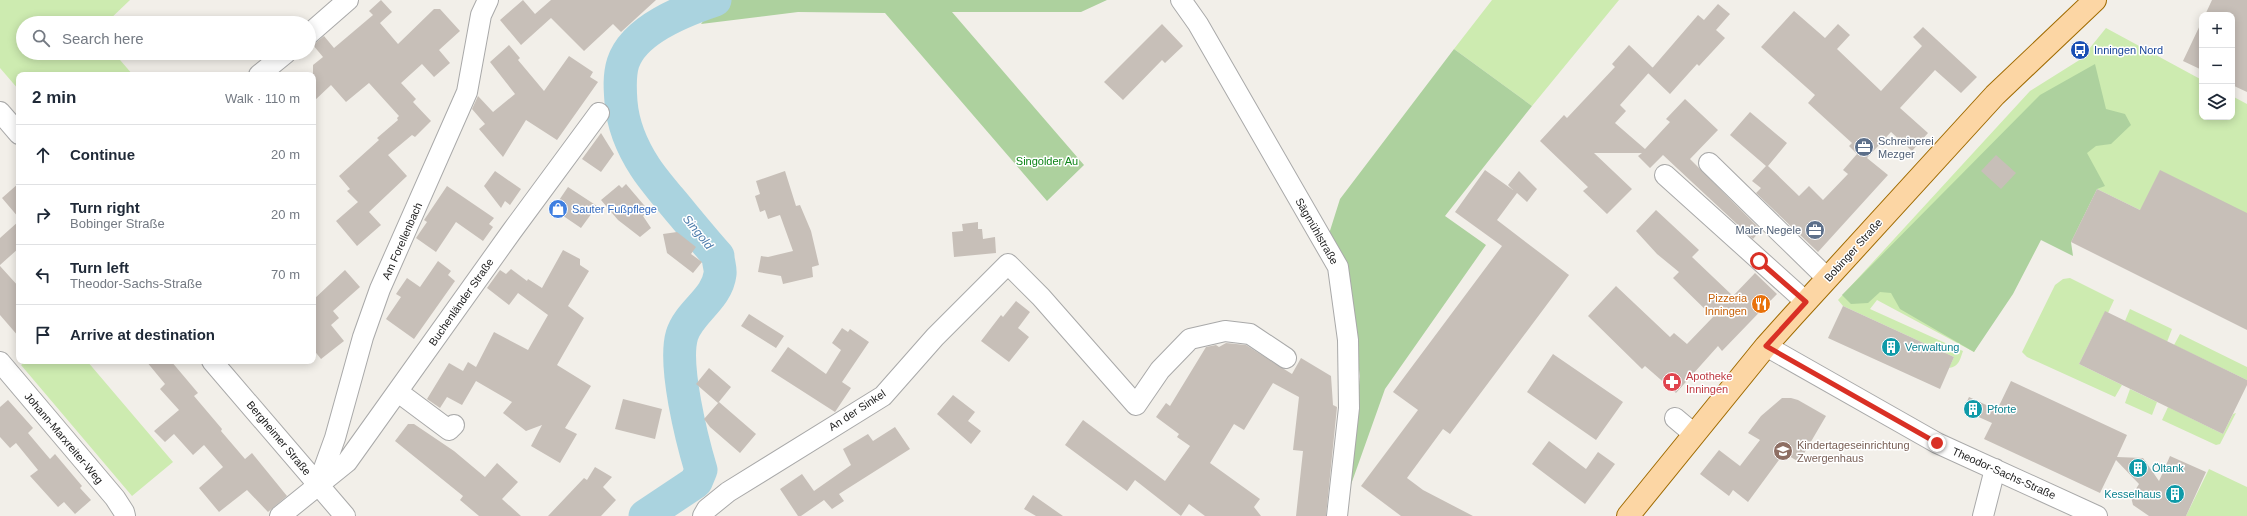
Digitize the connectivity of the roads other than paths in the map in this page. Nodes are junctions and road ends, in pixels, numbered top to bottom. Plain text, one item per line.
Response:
1 (348, 0) edge
2 (488, 0) edge
3 (1180, 0) edge
4 (2095, 0) edge
5 (316, 28) edge
6 (277, 60) edge
7 (263, 72) edge
8 (0, 112) edge
9 (599, 113) dead end
10 (16, 131) edge
11 (1709, 163) dead end
12 (1665, 175) dead end
13 (1827, 278) junction
14 (1806, 302) junction
15 (1766, 346) junction
16 (1286, 358) dead end
17 (0, 362) edge
18 (215, 364) edge
19 (398, 392) junction
20 (1675, 418) dead end
21 (454, 425) dead end
22 (1694, 434) junction
23 (1995, 469) junction
24 (318, 484) junction
25 (125, 516) edge
26 (280, 516) edge
27 (345, 516) edge
28 (703, 516) edge
29 (1337, 516) edge
30 (1628, 516) edge
31 (1983, 516) edge
32 (2097, 516) edge

1 - 5 street
2 - 24 street, Am Forellenbach
3 - 29 street, Sägmühlstraße
4 - 13 main road, Bobinger Straße
6 - 7 street
8 - 10 street
9 - 19 street, Buchenländer Straße
11 - 13 street
12 - 14 street
13 - 14 main road, Bobinger Straße
14 - 15 main road, Bobinger Straße
15 - 22 main road, Bobinger Straße
15 - 23 street, Theodor-Sachs-Straße
16 - 28 street, An der Sinkel
17 - 25 street, Johann-Marxreiter-Weg
18 - 24 street, Bergheimer Straße
19 - 21 street
19 - 24 street, Buchenländer Straße
20 - 22 street
22 - 30 main road, Bobinger Straße
23 - 31 street
23 - 32 street, Theodor-Sachs-Straße
24 - 26 street, Buchenländer Straße
24 - 27 street, Bergheimer Straße

